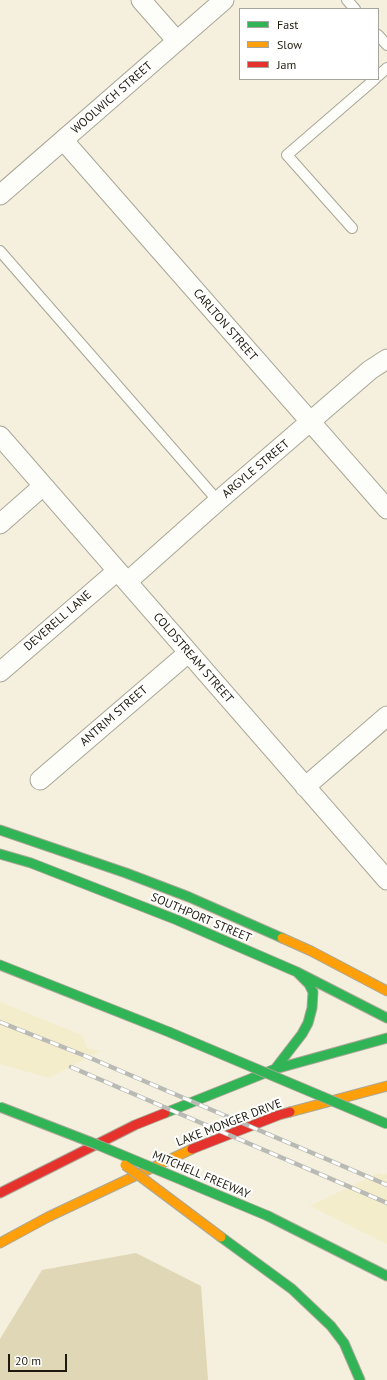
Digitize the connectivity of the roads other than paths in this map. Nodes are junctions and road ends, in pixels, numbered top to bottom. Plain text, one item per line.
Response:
1 (141, 0) edge
2 (224, 0) edge
3 (347, 0) edge
4 (354, 8) edge
5 (379, 36) edge
6 (177, 41) junction
7 (387, 45) edge
8 (387, 68) edge
9 (379, 75) edge
10 (373, 80) edge
11 (64, 141) junction
12 (0, 195) edge
13 (352, 228) dead end
14 (0, 251) edge
15 (387, 359) edge
16 (311, 422) junction
17 (0, 436) edge
18 (43, 486) junction
19 (218, 501) junction
20 (387, 509) edge
21 (0, 524) edge
22 (122, 576) junction
23 (188, 653) junction
24 (0, 672) edge
25 (387, 716) edge
26 (40, 780) dead end
27 (305, 787) junction
28 (0, 830) edge
29 (0, 854) edge
30 (387, 880) edge
31 (0, 965) edge
32 (297, 972) junction
33 (387, 991) edge
34 (387, 1018) edge
35 (387, 1040) edge
36 (275, 1069) junction
37 (387, 1086) edge
38 (0, 1107) edge
39 (387, 1124) edge
40 (98, 1145) junction
41 (0, 1193) edge
42 (0, 1243) edge
43 (387, 1276) edge
44 (360, 1380) edge

1 - 6 street
2 - 6 street, WOOLWICH STREET
3 - 4 lane
5 - 7 lane
6 - 11 street, WOOLWICH STREET
8 - 9 lane
10 - 13 lane
11 - 12 street, WOOLWICH STREET
11 - 16 street, CARLTON STREET
14 - 19 lane
15 - 16 street, ARGYLE STREET
16 - 19 street, ARGYLE STREET
16 - 20 street, CARLTON STREET
17 - 18 street, COLDSTREAM STREET
18 - 21 street
18 - 22 street, COLDSTREAM STREET
19 - 22 street, ARGYLE STREET
22 - 23 street, COLDSTREAM STREET
22 - 24 street, DEVERELL LANE
23 - 26 street, ANTRIM STREET
23 - 27 street, COLDSTREAM STREET
25 - 27 street
27 - 30 street, COLDSTREAM STREET
28 - 33 main road, SOUTHPORT STREET
29 - 32 main road, SOUTHPORT STREET
31 - 39 main road, bridge
32 - 34 main road, SOUTHPORT STREET
32 - 36 main road
35 - 36 main road
36 - 41 main road
37 - 42 main road, LAKE MONGER DRIVE
38 - 40 main road, MITCHELL FREEWAY, bridge
40 - 43 main road, MITCHELL FREEWAY, bridge
40 - 44 main road, bridge

